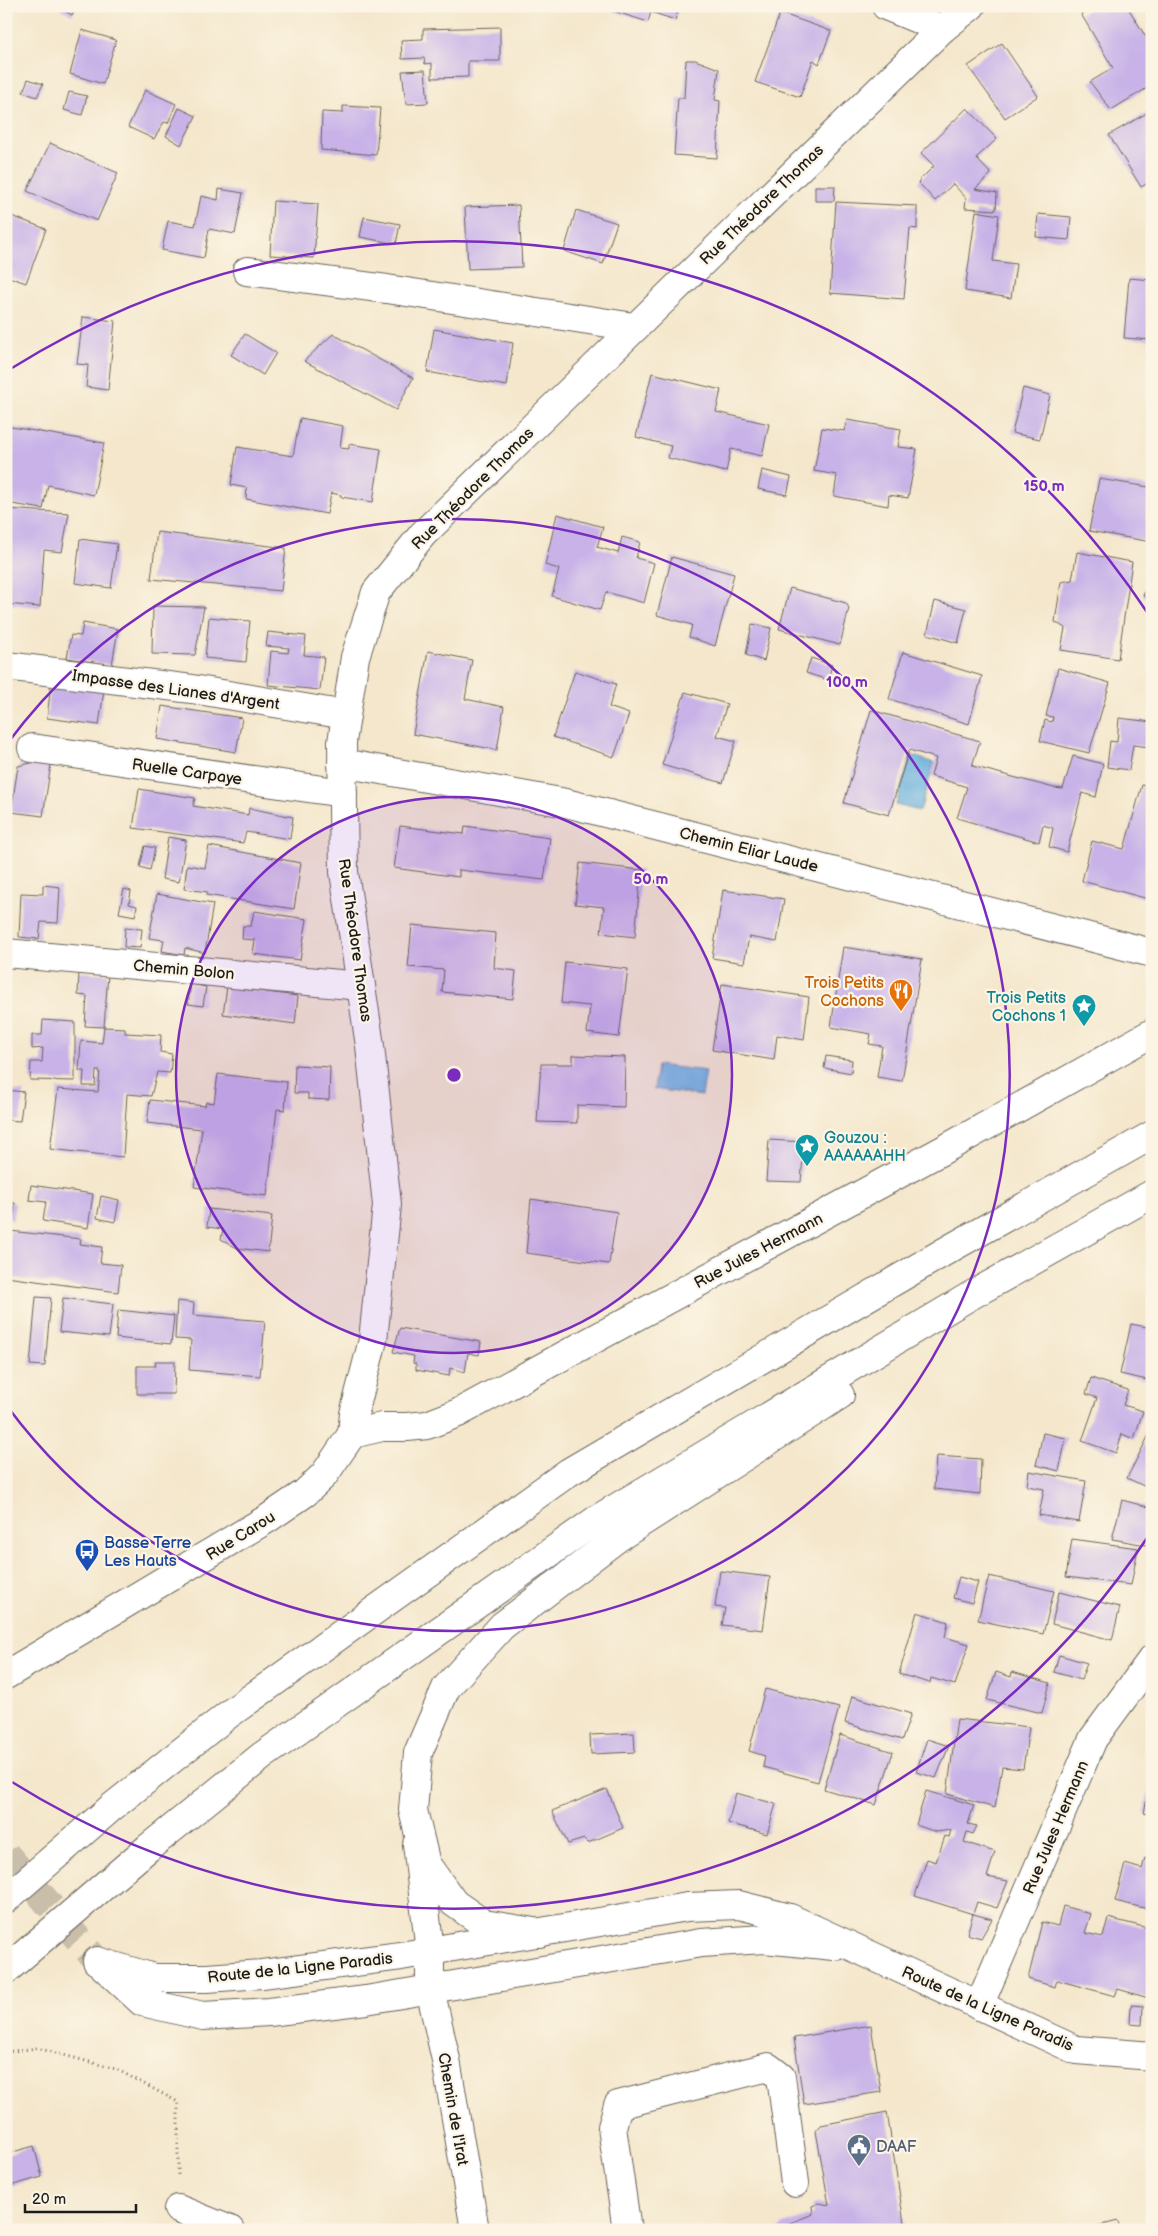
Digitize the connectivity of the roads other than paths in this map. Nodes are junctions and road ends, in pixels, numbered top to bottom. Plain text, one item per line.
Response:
1 (886, 6) edge
2 (971, 6) edge
3 (942, 29) junction
4 (247, 272) dead end
5 (634, 327) junction
6 (6, 666) edge
7 (346, 715) junction
8 (32, 748) dead end
9 (342, 763) junction
10 (343, 793) junction
11 (6, 953) edge
12 (1152, 953) edge
13 (361, 986) junction
14 (1152, 1033) edge
15 (1152, 1135) edge
16 (1152, 1194) edge
17 (1152, 1200) edge
18 (352, 1434) junction
19 (1152, 1659) edge
20 (6, 1675) edge
21 (112, 1807) junction
22 (413, 1810) junction
23 (6, 1887) edge
24 (6, 1899) edge
25 (687, 1907) junction
26 (540, 1933) junction
27 (858, 1949) junction
28 (430, 1951) junction
29 (6, 1970) edge
30 (430, 1989) junction
31 (979, 2006) junction
32 (1152, 2056) edge
33 (796, 2183) dead end
34 (178, 2209) road end
35 (230, 2230) edge
36 (475, 2230) edge
37 (627, 2230) edge

1 - 3 main road
2 - 3 main road, Rue Théodore Thomas
3 - 5 main road, Rue Théodore Thomas
4 - 5 main road
5 - 7 main road, Rue Théodore Thomas
6 - 7 main road, Impasse des Lianes d'Argent
7 - 9 main road, Rue Théodore Thomas
8 - 10 main road, Ruelle Carpaye
9 - 10 main road, Rue Théodore Thomas
9 - 12 main road, Chemin Eliar Laude
10 - 13 main road, Rue Théodore Thomas
11 - 13 main road, Chemin Bolon
13 - 18 main road, Rue Théodore Thomas
14 - 18 main road, Rue Jules Hermann
15 - 21 main road
16 - 29 main road
17 - 22 main road
18 - 20 main road, Rue Carou
19 - 31 main road, Rue Jules Hermann
21 - 23 main road
21 - 24 main road
22 - 26 main road
22 - 28 main road, Chemin de l'Irat
25 - 26 main road, Route de la Ligne Paradis
25 - 27 main road, Route de la Ligne Paradis
25 - 30 main road
26 - 28 main road, Route de la Ligne Paradis
27 - 30 main road, Route de la Ligne Paradis
27 - 31 main road, Route de la Ligne Paradis
28 - 30 main road, Chemin de l'Irat
28 - 30 main road, Route de la Ligne Paradis
30 - 36 main road, Chemin de l'Irat
31 - 32 main road, Route de la Ligne Paradis
33 - 37 main road
34 - 35 main road

